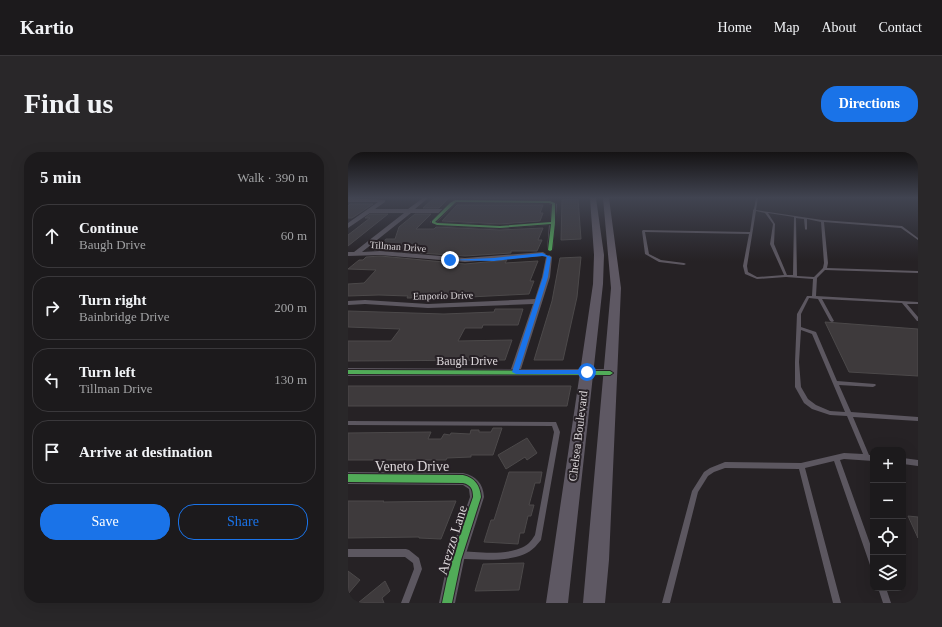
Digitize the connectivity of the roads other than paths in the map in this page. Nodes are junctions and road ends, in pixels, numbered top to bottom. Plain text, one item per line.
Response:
1 (396, 219) edge
2 (435, 219) edge
3 (553, 219) edge
4 (596, 219) edge
5 (609, 219) edge
6 (752, 219) edge
7 (771, 219) edge
8 (795, 219) edge
9 (804, 219) edge
10 (813, 219) edge
11 (822, 220) junction
12 (553, 223) junction
13 (806, 229) dead end
14 (750, 233) junction
15 (918, 240) edge
16 (352, 254) edge
17 (547, 254) junction
18 (348, 260) edge
19 (684, 264) dead end
20 (824, 269) junction
21 (918, 272) edge
22 (786, 276) junction
23 (795, 276) junction
24 (815, 278) junction
25 (814, 297) junction
26 (820, 298) junction
27 (538, 301) junction
28 (348, 303) edge
29 (904, 303) junction
30 (918, 303) edge
31 (918, 320) edge
32 (832, 321) dead end
33 (799, 328) junction
34 (348, 372) edge
35 (516, 372) junction
36 (587, 372) junction
37 (610, 373) junction
38 (835, 383) junction
39 (873, 385) dead end
40 (849, 414) junction
41 (918, 419) edge
42 (348, 423) edge
43 (870, 457) edge
44 (836, 458) junction
45 (906, 461) edge
46 (918, 463) edge
47 (801, 466) junction
48 (348, 478) edge
49 (474, 484) joint
50 (348, 553) edge
51 (458, 555) junction
52 (871, 555) edge
53 (883, 591) edge
54 (405, 603) edge
55 (447, 603) edge
56 (557, 603) edge
57 (594, 603) edge
58 (666, 603) edge
59 (837, 603) edge
60 (887, 603) edge

1 - 16 street
2 - 12 street
3 - 12 street
4 - 36 main road, Chelsea Boulevard
5 - 37 main road, Chelsea Boulevard
6 - 14 lane
7 - 22 lane
8 - 23 lane
9 - 13 lane
10 - 11 lane
11 - 15 lane
11 - 20 lane
12 - 17 street
14 - 19 lane
14 - 22 lane
16 - 17 street, Tillman Drive
16 - 18 street
17 - 27 street
20 - 21 lane
20 - 24 lane
22 - 23 lane
23 - 24 lane
24 - 25 lane
25 - 26 lane
25 - 33 lane
26 - 29 lane
26 - 32 lane
27 - 28 street, Emporio Drive
27 - 35 street
29 - 30 lane
29 - 31 lane
33 - 38 lane
33 - 40 lane
34 - 35 street, Baugh Drive
35 - 36 street, Baugh Drive
36 - 37 street, Baugh Drive
36 - 56 main road, Chelsea Boulevard
37 - 57 main road, Chelsea Boulevard
38 - 39 lane
38 - 40 lane
40 - 41 lane
40 - 43 lane
42 - 51 lane
43 - 44 lane
44 - 47 lane
44 - 52 lane
45 - 46 lane
47 - 58 lane
47 - 59 lane
48 - 49 street, Veneto Drive
49 - 51 street, Arezzo Lane
50 - 54 lane
51 - 55 street, Arezzo Lane
53 - 60 lane

